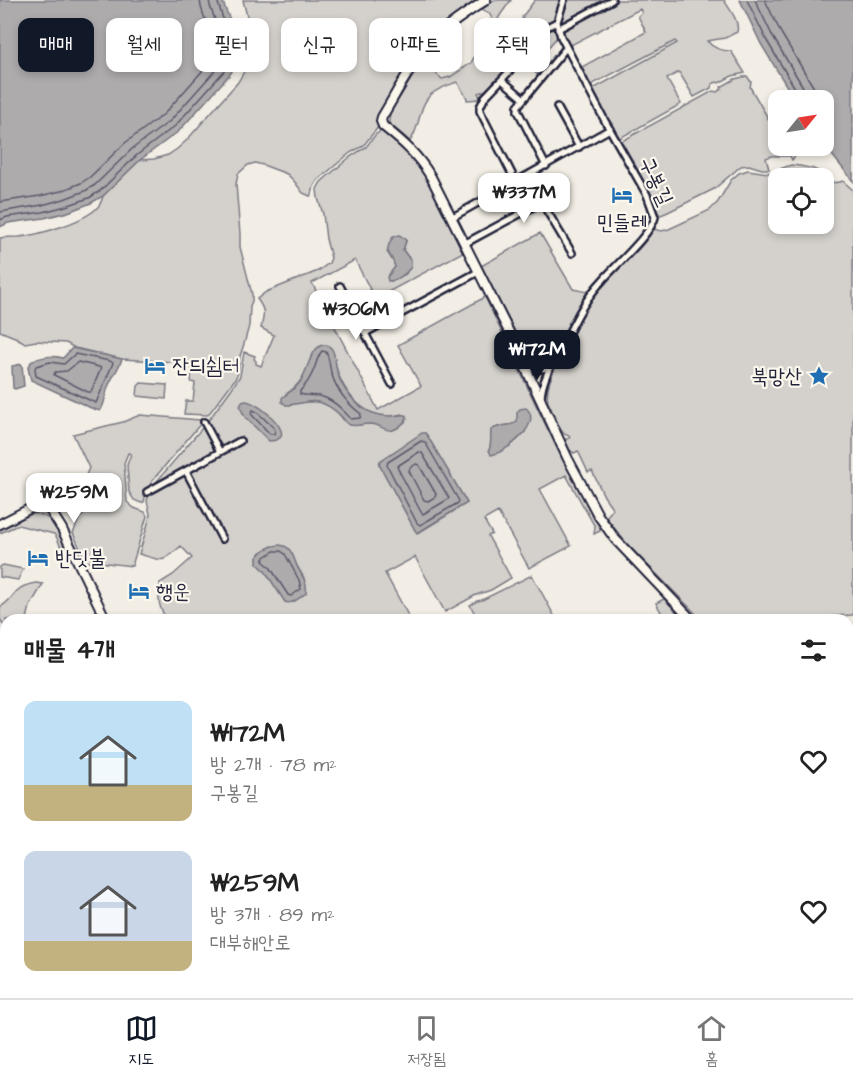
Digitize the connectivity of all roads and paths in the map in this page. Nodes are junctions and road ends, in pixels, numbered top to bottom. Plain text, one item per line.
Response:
1 (486, 0) edge
2 (564, 0) edge
3 (612, 0) edge
4 (557, 22) junction
5 (558, 29) junction
6 (566, 48) junction
7 (502, 80) junction
8 (523, 98) junction
9 (557, 107) dead end
10 (610, 129) junction
11 (579, 147) junction
12 (546, 166) junction
13 (516, 182) junction
14 (451, 218) junction
15 (464, 244) junction
16 (572, 253) dead end
17 (478, 272) junction
18 (340, 286) dead end
19 (365, 333) junction
20 (524, 364) junction
21 (551, 366) junction
22 (392, 384) dead end
23 (541, 401) junction
24 (204, 422) dead end
25 (240, 441) dead end
26 (220, 452) junction
27 (186, 471) junction
28 (147, 492) dead end
29 (0, 524) edge
30 (222, 539) dead end
31 (103, 614) edge
32 (686, 614) edge

1 - 14 street
2 - 4 street, 구봉길
3 - 5 street
4 - 5 street, 구봉길
4 - 7 street
5 - 6 street, 구봉길
6 - 8 street
6 - 10 street, 구봉길
7 - 8 street
7 - 13 street
8 - 12 street
9 - 11 street
10 - 11 street
10 - 21 street, 구봉길
11 - 12 street
12 - 13 street
13 - 14 street
14 - 15 street
15 - 16 street
15 - 17 street
17 - 19 street
17 - 20 street
18 - 19 street
19 - 22 street
20 - 21 street
20 - 23 street
21 - 23 street, 구봉길
23 - 32 street
24 - 26 street
25 - 26 street
26 - 27 street
27 - 28 street
27 - 30 street
29 - 31 street

